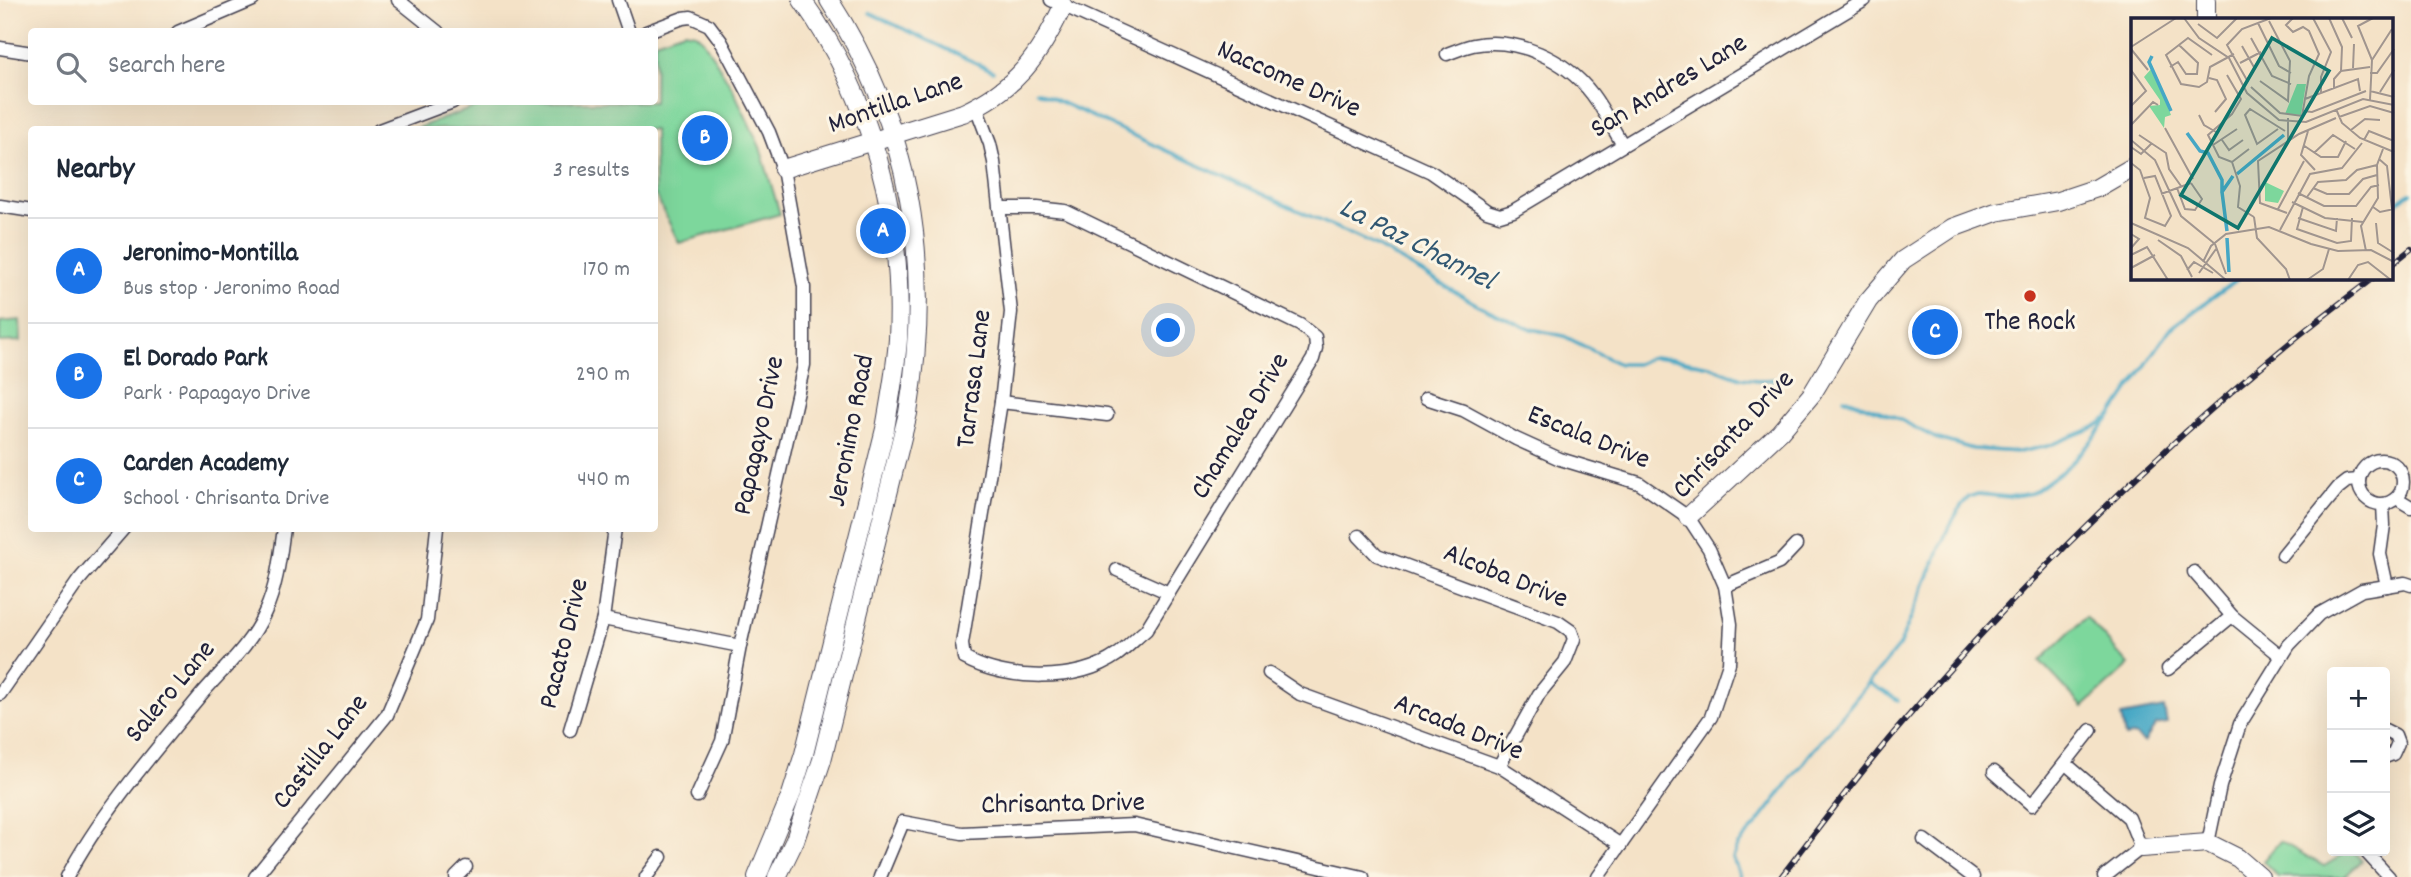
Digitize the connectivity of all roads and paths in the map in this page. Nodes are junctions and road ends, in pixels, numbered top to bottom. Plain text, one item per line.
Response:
1 (253, 0) edge
2 (398, 0) edge
3 (618, 0) edge
4 (802, 0) edge
5 (829, 0) edge
6 (1865, 0) edge
7 (2206, 0) edge
8 (1057, 3) edge
9 (2206, 18) edge
10 (187, 28) edge
11 (433, 28) edge
12 (628, 28) edge
13 (657, 28) edge
14 (0, 48) edge
15 (28, 52) edge
16 (1447, 54) dead end
17 (445, 105) edge
18 (975, 107) junction
19 (390, 126) edge
20 (894, 135) junction
21 (873, 141) junction
22 (1623, 145) junction
23 (2131, 168) edge
24 (783, 169) junction
25 (0, 206) edge
26 (999, 208) junction
27 (28, 210) edge
28 (1500, 215) joint
29 (1426, 398) dead end
30 (1001, 402) junction
31 (1107, 415) dead end
32 (2405, 468) edge
33 (2359, 480) junction
34 (2398, 496) junction
35 (2383, 504) junction
36 (2411, 507) edge
37 (1688, 517) junction
38 (121, 532) edge
39 (283, 532) edge
40 (437, 532) edge
41 (614, 532) edge
42 (1359, 536) dead end
43 (1796, 545) dead end
44 (2283, 555) dead end
45 (1117, 570) dead end
46 (2194, 572) dead end
47 (2411, 585) edge
48 (1725, 586) junction
49 (2387, 586) junction
50 (1169, 593) junction
51 (2232, 616) junction
52 (603, 619) junction
53 (740, 646) junction
54 (2281, 656) junction
55 (964, 658) joint
56 (2168, 668) dead end
57 (1269, 673) dead end
58 (0, 694) edge
59 (570, 730) dead end
60 (2091, 730) dead end
61 (2390, 731) edge
62 (2390, 756) edge
63 (2066, 764) junction
64 (1499, 766) junction
65 (1994, 772) dead end
66 (697, 796) dead end
67 (1924, 840) dead end
68 (2208, 843) junction
69 (1621, 845) junction
70 (2141, 848) junction
71 (2370, 856) edge
72 (661, 857) dead end
73 (1965, 875) edge
74 (66, 877) edge
75 (255, 877) edge
76 (646, 877) edge
77 (757, 877) edge
78 (777, 877) edge
79 (880, 877) edge
80 (1363, 877) edge
81 (1598, 877) edge
82 (2104, 877) edge
83 (2260, 877) edge
84 (2389, 877) edge

1 - 10 street
2 - 11 street
3 - 12 street
4 - 21 main road, Jeronimo Road
5 - 20 main road, Jeronimo Road
6 - 22 street, San Andres Lane
7 - 9 main road
8 - 18 main road, Montilla Lane
8 - 28 street, Naccome Drive
13 - 24 street, Papagayo Drive
14 - 15 street
16 - 22 street
17 - 19 street
18 - 20 main road, Montilla Lane
18 - 26 street, Tarrasa Lane
20 - 21 main road, Montilla Lane
20 - 78 main road, Jeronimo Road
21 - 24 main road, Montilla Lane
21 - 77 main road, Jeronimo Road
22 - 28 street, San Andres Lane
23 - 37 main road, Chrisanta Drive
24 - 53 street, Papagayo Drive
25 - 27 street
26 - 30 street, Tarrasa Lane
26 - 50 street, Chamalea Drive
29 - 37 street, Escala Drive
30 - 31 street
30 - 55 street, Tarrasa Lane
32 - 33 street
32 - 34 street
33 - 35 street
33 - 44 street
34 - 35 street
34 - 36 street
35 - 49 street
37 - 48 street, Chrisanta Drive
38 - 58 street
39 - 74 street, Salero Lane
40 - 75 street, Castilla Lane
41 - 52 street, Pacato Drive
42 - 64 street, Alcoba Drive
43 - 48 street
45 - 50 street
46 - 51 street
47 - 49 street
48 - 69 street, Chrisanta Drive
49 - 54 street
50 - 55 street, Chamalea Drive
51 - 54 street
51 - 56 street
52 - 53 street
52 - 59 street, Pacato Drive
53 - 66 street, Papagayo Drive
54 - 68 street
57 - 64 street, Arcada Drive
60 - 63 street
61 - 62 street
63 - 65 street
63 - 70 street
64 - 69 street, Arcada Drive
67 - 73 street
68 - 70 main road
68 - 83 main road
69 - 81 street, Chrisanta Drive
70 - 82 street
71 - 84 street
72 - 76 street
79 - 80 street, Chrisanta Drive

